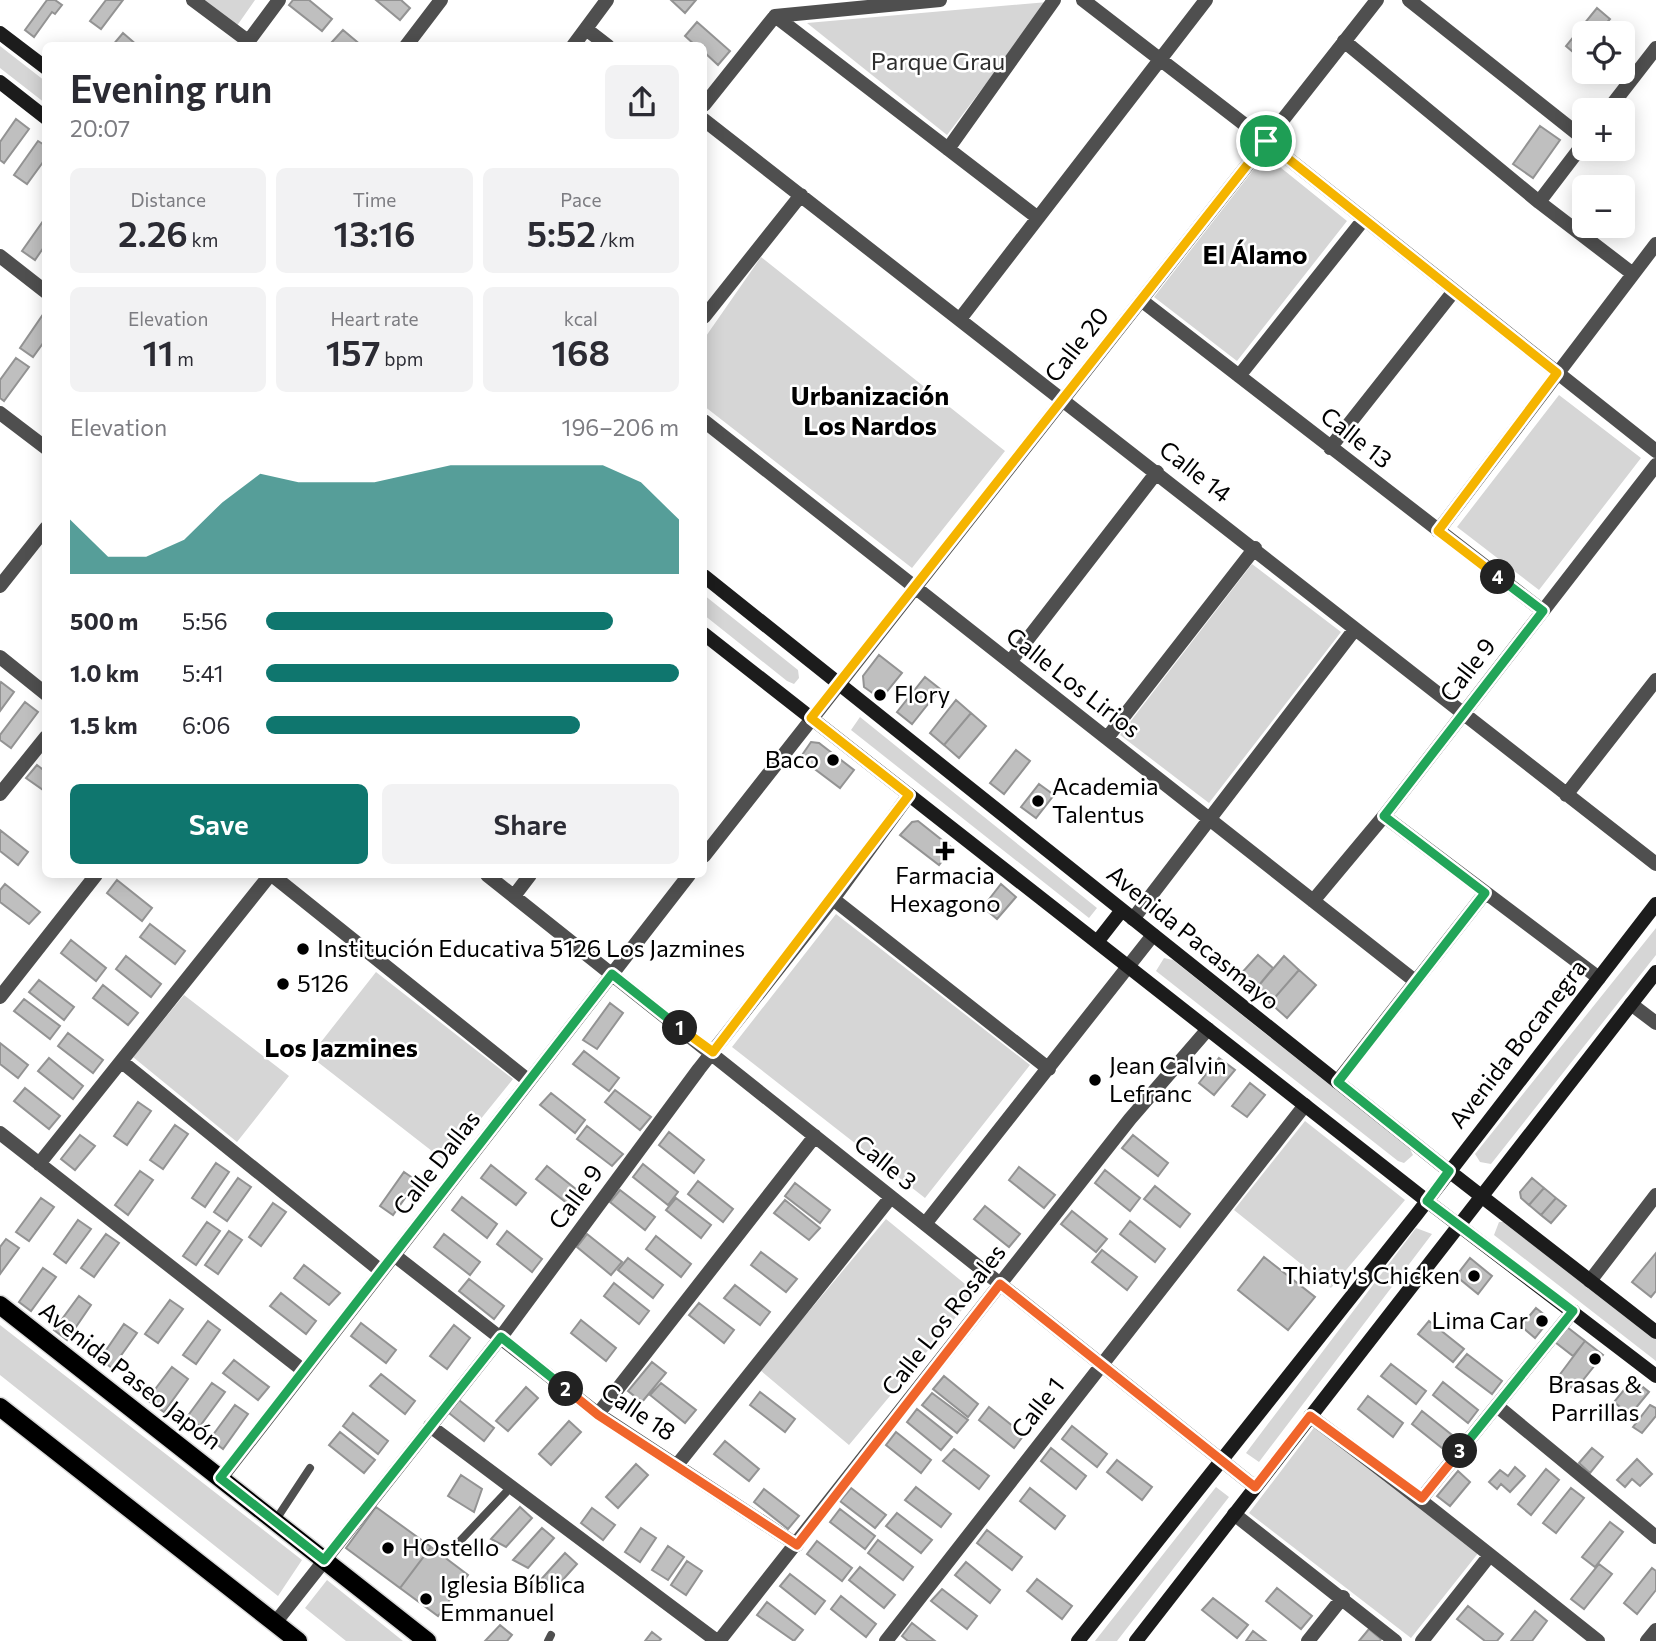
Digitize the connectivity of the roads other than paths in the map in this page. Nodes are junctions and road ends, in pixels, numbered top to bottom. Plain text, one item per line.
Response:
1 (193, 0) edge
2 (279, 0) edge
3 (441, 0) edge
4 (607, 0) edge
5 (940, 0) edge
6 (1054, 0) edge
7 (1083, 0) edge
8 (1206, 0) edge
9 (1377, 0) edge
10 (1409, 0) edge
11 (775, 16) junction
12 (586, 29) junction
13 (0, 33) edge
14 (1344, 41) junction
15 (245, 42) edge
16 (247, 42) edge
17 (409, 42) edge
18 (576, 42) edge
19 (603, 42) edge
20 (1656, 47) edge
21 (1161, 59) junction
22 (42, 65) edge
23 (0, 82) edge
24 (1617, 98) edge
25 (707, 101) edge
26 (42, 115) edge
27 (707, 122) edge
28 (1572, 131) edge
29 (1266, 141) junction
30 (948, 149) junction
31 (1572, 157) edge
32 (801, 195) junction
33 (1539, 202) junction
34 (1038, 218) junction
35 (1364, 219) junction
36 (1656, 244) edge
37 (0, 256) edge
38 (1633, 274) junction
39 (42, 289) edge
40 (1454, 291) junction
41 (1141, 300) junction
42 (707, 313) edge
43 (960, 319) junction
44 (1557, 373) junction
45 (1239, 376) junction
46 (1063, 399) junction
47 (0, 413) edge
48 (707, 423) edge
49 (42, 445) edge
50 (1330, 448) junction
51 (1656, 451) edge
52 (1656, 465) edge
53 (1157, 472) junction
54 (1438, 531) junction
55 (42, 533) edge
56 (1255, 548) junction
57 (707, 578) edge
58 (0, 586) edge
59 (915, 588) junction
60 (1543, 611) junction
61 (1355, 629) junction
62 (707, 643) edge
63 (0, 657) edge
64 (1010, 662) junction
65 (1656, 680) edge
66 (838, 683) junction
67 (42, 691) edge
68 (1461, 715) junction
69 (811, 718) junction
70 (1107, 738) junction
71 (42, 742) edge
72 (0, 794) edge
73 (1566, 794) junction
74 (909, 795) junction
75 (1384, 816) junction
76 (1210, 819) junction
77 (707, 852) edge
78 (1656, 864) edge
79 (94, 878) edge
80 (269, 878) edge
81 (275, 878) edge
82 (491, 878) edge
83 (528, 878) edge
84 (687, 878) edge
85 (1485, 893) junction
86 (514, 896) junction
87 (833, 899) junction
88 (1313, 901) junction
89 (1656, 904) edge
90 (1122, 910) junction
91 (1133, 919) junction
92 (1153, 935) junction
93 (1097, 942) junction
94 (1130, 967) junction
95 (1656, 972) edge
96 (612, 974) junction
97 (1599, 978) junction
98 (1415, 981) junction
99 (0, 996) edge
100 (1631, 1004) junction
101 (1656, 1023) edge
102 (1208, 1029) junction
103 (713, 1052) junction
104 (122, 1062) junction
105 (1049, 1069) junction
106 (529, 1081) junction
107 (1338, 1082) junction
108 (1305, 1105) junction
109 (0, 1133) edge
110 (815, 1136) junction
111 (39, 1164) junction
112 (1449, 1171) junction
113 (1656, 1195) edge
114 (1481, 1196) junction
115 (891, 1197) junction
116 (1427, 1201) junction
117 (925, 1224) junction
118 (1458, 1224) junction
119 (394, 1255) junction
120 (381, 1271) junction
121 (1590, 1281) junction
122 (1000, 1284) junction
123 (0, 1305) edge
124 (1573, 1311) junction
125 (1656, 1332) edge
126 (501, 1337) junction
127 (1101, 1364) junction
128 (304, 1371) junction
129 (1656, 1376) edge
130 (1497, 1406) junction
131 (0, 1407) edge
132 (598, 1415) junction
133 (1310, 1416) junction
134 (430, 1426) junction
135 (1222, 1460) junction
136 (677, 1465) junction
137 (310, 1468) dead end
138 (220, 1478) junction
139 (511, 1487) junction
140 (1255, 1487) junction
141 (1422, 1498) junction
142 (1234, 1514) junction
143 (275, 1521) junction
144 (1656, 1537) edge
145 (460, 1541) dead end
146 (797, 1545) junction
147 (1490, 1555) junction
148 (324, 1560) junction
149 (1343, 1597) junction
150 (275, 1623) junction
151 (1656, 1630) edge
152 (298, 1641) edge
153 (427, 1641) edge
154 (718, 1641) edge
155 (886, 1641) edge
156 (1078, 1641) edge
157 (1136, 1641) edge
158 (1308, 1641) edge
159 (1395, 1641) edge
160 (1422, 1641) edge
161 (1598, 1641) edge
162 (1647, 1641) edge

1 - 15 street
2 - 16 street
3 - 17 street
4 - 12 street
5 - 11 street
6 - 30 street
7 - 21 street
8 - 21 street
9 - 14 street, Calle 20
10 - 28 street
11 - 25 street
11 - 30 street
12 - 18 street
12 - 19 street
13 - 22 main road
14 - 29 street, Calle 20
14 - 33 street
20 - 24 street
21 - 29 street
21 - 34 street
23 - 26 main road
27 - 32 street, Calle 14
29 - 35 street
29 - 41 street, Calle 20
30 - 34 street
31 - 33 street
32 - 42 street
32 - 43 street, Calle 14
33 - 38 street
34 - 43 street
35 - 40 street
35 - 45 street
36 - 38 street
37 - 39 street
38 - 44 street
40 - 44 street
40 - 50 street
41 - 45 street, Calle 13
41 - 46 street, Calle 20
43 - 46 street, Calle 14
44 - 51 street
44 - 54 street
45 - 50 street, Calle 13
46 - 53 street, Calle 14
46 - 59 street, Calle 20
47 - 49 street
48 - 59 street, Calle Los Lirios
50 - 54 street, Calle 13
52 - 60 street, Calle 9
53 - 56 street, Calle 14
53 - 64 street
54 - 60 street, Calle 13
55 - 58 street
56 - 61 street, Calle 14
56 - 70 street
57 - 66 main road, Avenida Pacasmayo
59 - 64 street, Calle Los Lirios
59 - 66 street, Calle 20
60 - 68 street, Calle 9
61 - 68 street, Calle 14
61 - 76 street
62 - 69 main road
63 - 67 street
64 - 70 street, Calle Los Lirios
65 - 73 street
66 - 69 street, Calle 20
66 - 90 main road, Avenida Pacasmayo
68 - 73 street, Calle 14
68 - 75 street, Calle 9
69 - 74 main road
69 - 77 street
70 - 76 street, Calle Los Lirios
71 - 72 street
73 - 78 street, Calle 14
74 - 87 street, Calle 9
74 - 93 main road
75 - 85 street
75 - 88 street, Calle 9
76 - 88 street, Calle Los Lirios
76 - 91 street
79 - 99 street
80 - 104 street
81 - 106 street
82 - 86 street, Calle 3
83 - 86 street
84 - 96 street, Calle Dallas
85 - 97 street
85 - 98 street
86 - 96 street, Calle 3
87 - 103 street, Calle 9
87 - 105 street
88 - 98 street, Calle Los Lirios
89 - 97 main road, Avenida Bocanegra
90 - 91 main road, Avenida Pacasmayo
90 - 93 main road
91 - 92 main road, Avenida Pacasmayo
92 - 94 street
92 - 107 main road, Avenida Pacasmayo
93 - 94 main road
94 - 102 main road
94 - 105 street
95 - 100 main road
96 - 103 street, Calle 3
96 - 106 street, Calle Dallas
97 - 112 main road, Avenida Bocanegra
98 - 107 street
100 - 101 street
100 - 114 main road
102 - 108 main road
102 - 122 street, Calle Los Rosales
103 - 110 street, Calle 3
103 - 126 street, Calle 9
104 - 111 street
104 - 120 street
105 - 117 street
106 - 119 street, Calle Dallas
107 - 112 main road, Avenida Pacasmayo
108 - 116 main road
108 - 127 street, Calle 1
109 - 111 street
110 - 115 street, Calle 3
110 - 132 street
111 - 128 street
112 - 114 main road, Avenida Pacasmayo
112 - 116 main road, Avenida Bocanegra
113 - 121 street
114 - 118 main road
114 - 121 main road, Avenida Pacasmayo
115 - 117 street, Calle 3
115 - 136 street
116 - 118 main road
116 - 135 main road, Avenida Bocanegra
117 - 122 street, Calle 3
118 - 124 main road
118 - 133 main road
119 - 120 street, Calle Dallas
119 - 126 street, Calle 18
120 - 128 street, Calle Dallas
121 - 125 main road, Avenida Pacasmayo
122 - 127 street, Calle 3
122 - 146 street, Calle Los Rosales
123 - 138 main road, Avenida Paseo Japón
124 - 129 main road
124 - 130 street
126 - 132 street, Calle 18
126 - 134 street, Calle 9
127 - 135 street, Calle 3
127 - 155 street, Calle 1
128 - 138 street, Calle Dallas
130 - 141 street
130 - 144 street
131 - 150 main road
132 - 136 street, Calle 18
133 - 140 main road
133 - 141 street
134 - 139 street
134 - 148 street, Calle 9
135 - 140 street, Calle 3
135 - 156 main road, Avenida Bocanegra
136 - 146 street, Calle 18
137 - 143 lane
138 - 143 main road, Avenida Paseo Japón
139 - 145 lane
139 - 154 street
140 - 142 main road
141 - 147 street
142 - 149 street
142 - 157 main road
143 - 148 main road, Avenida Paseo Japón
146 - 154 street, Calle Los Rosales
147 - 160 street
147 - 161 street
148 - 150 street, Calle 9
148 - 153 main road, Avenida Paseo Japón
149 - 158 street
149 - 159 street
150 - 152 main road
151 - 162 street

